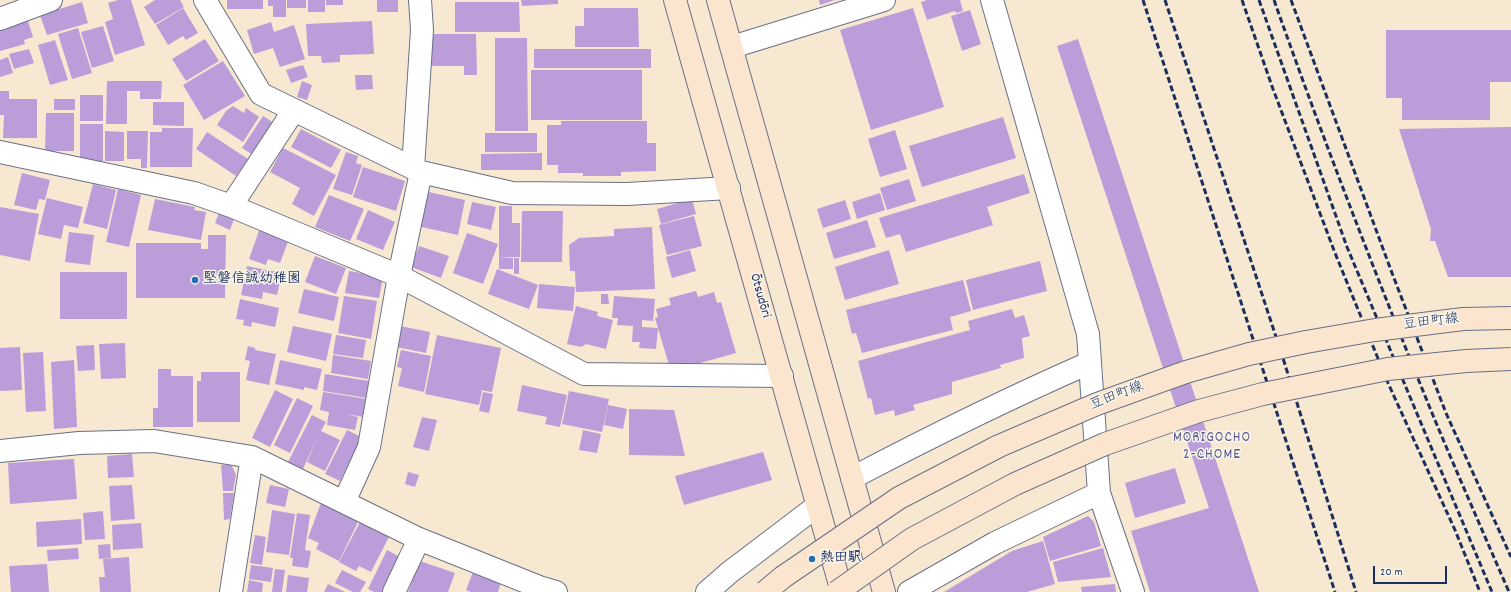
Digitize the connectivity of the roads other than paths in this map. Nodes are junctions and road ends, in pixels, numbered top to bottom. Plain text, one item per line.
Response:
1 (51, 0) edge
2 (205, 0) edge
3 (420, 0) edge
4 (676, 0) edge
5 (718, 0) edge
6 (884, 0) edge
7 (992, 0) edge
8 (0, 19) edge
9 (732, 46) junction
10 (294, 110) junction
11 (0, 152) edge
12 (417, 170) junction
13 (729, 188) junction
14 (231, 206) junction
15 (399, 276) junction
16 (1511, 318) edge
17 (1511, 359) edge
18 (1089, 363) junction
19 (782, 376) junction
20 (0, 451) edge
21 (252, 457) junction
22 (852, 478) junction
23 (1099, 493) junction
24 (344, 502) junction
25 (817, 506) junction
26 (419, 539) junction
27 (231, 592) edge
28 (394, 592) edge
29 (556, 592) edge
30 (707, 592) edge
31 (765, 592) edge
32 (837, 592) edge
33 (842, 592) edge
34 (884, 592) edge
35 (909, 592) edge
36 (1133, 592) edge

1 - 8 street
2 - 10 street
3 - 12 street
4 - 13 street, Ōtsudōri
5 - 9 street
6 - 9 street
7 - 18 street
9 - 22 street
10 - 12 street
10 - 14 street
11 - 14 street
12 - 13 street
12 - 15 street
13 - 19 street, Ōtsudōri
14 - 15 street
15 - 19 street
15 - 24 street
16 - 31 street, 豆田町線, bridge
17 - 32 street, bridge
18 - 22 street
18 - 23 street
19 - 25 street, Ōtsudōri
20 - 21 street
21 - 24 street
21 - 27 street
22 - 34 street
23 - 35 street
23 - 36 street
24 - 26 street
25 - 30 street
25 - 33 street, Ōtsudōri
26 - 28 street
26 - 29 street

